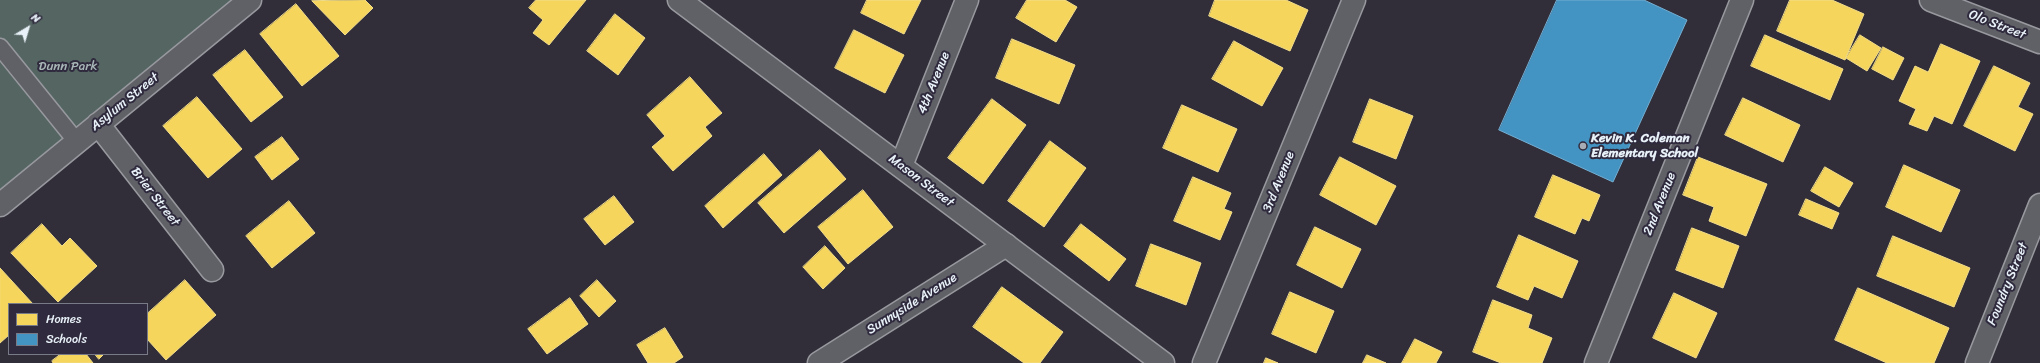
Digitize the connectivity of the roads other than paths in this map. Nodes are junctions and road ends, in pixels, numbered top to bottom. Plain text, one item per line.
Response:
1 (250, 0) edge
2 (679, 0) edge
3 (967, 0) edge
4 (1354, 0) edge
5 (1742, 0) edge
6 (1931, 0) edge
7 (2040, 42) edge
8 (0, 47) edge
9 (98, 124) junction
10 (77, 142) junction
11 (901, 166) junction
12 (0, 205) edge
13 (2040, 205) edge
14 (1006, 245) junction
15 (212, 270) dead end
16 (819, 363) edge
17 (1163, 363) edge
18 (1204, 363) edge
19 (1596, 363) edge
20 (1977, 363) edge

1 - 9 street, Asylum Street
2 - 11 street, Mason Street
3 - 11 street, 4th Avenue
4 - 18 street, 3rd Avenue
5 - 19 street, 2nd Avenue
6 - 7 street, Olo Street
8 - 10 lane
9 - 10 street, Asylum Street
9 - 15 street, Brier Street
10 - 12 street, Asylum Street
11 - 14 street, Mason Street
13 - 20 street, Foundry Street
14 - 16 street, Sunnyside Avenue
14 - 17 street, Mason Street

